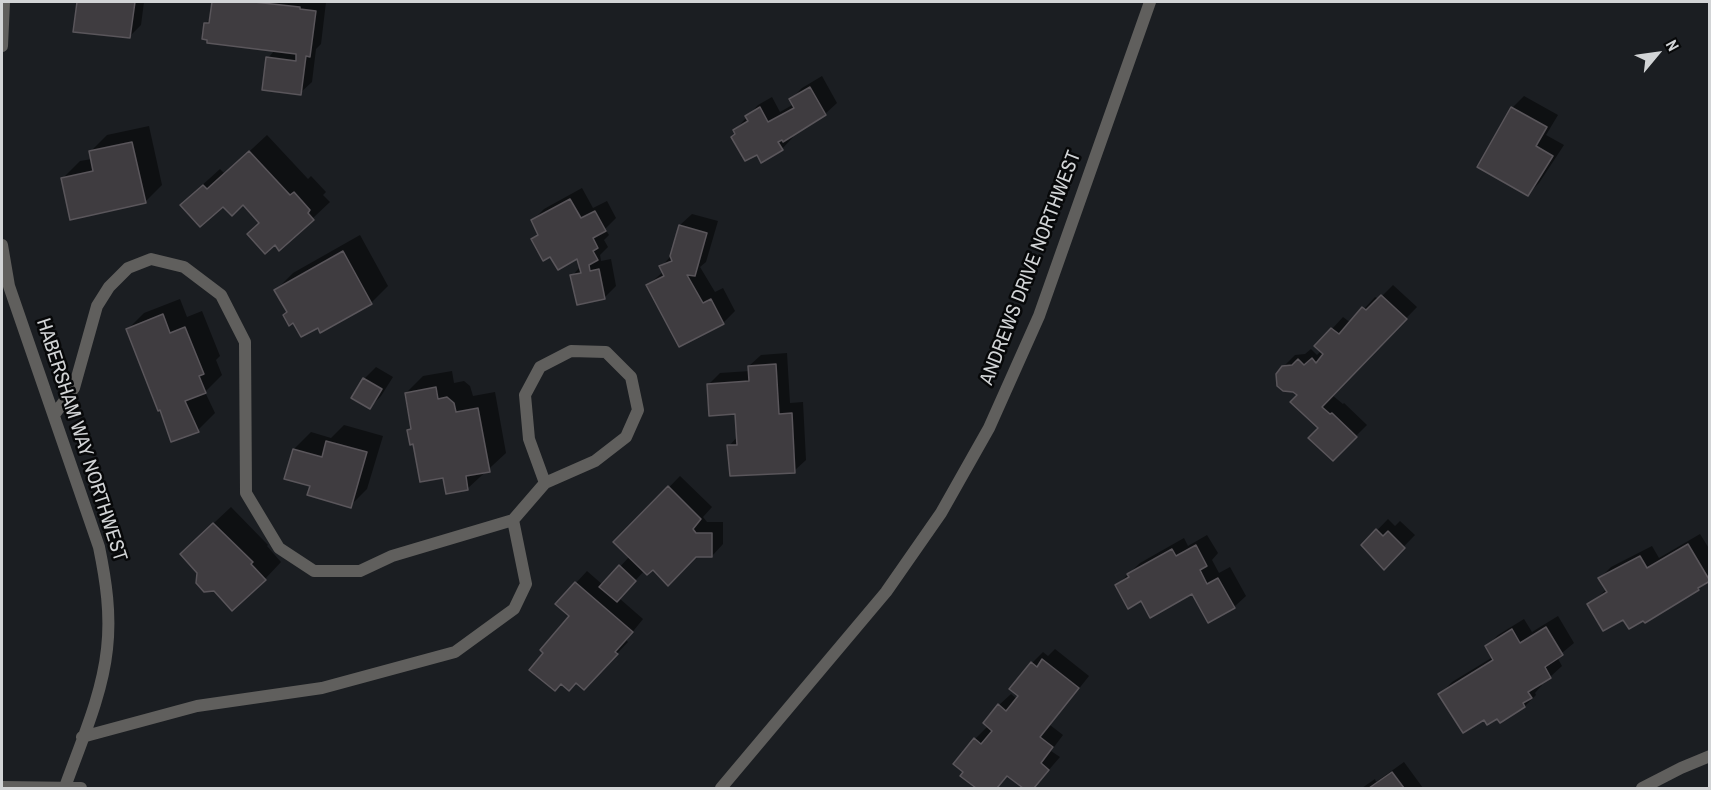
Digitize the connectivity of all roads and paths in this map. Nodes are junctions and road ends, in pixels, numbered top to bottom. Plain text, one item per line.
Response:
1 (4, 2) edge
2 (1150, 2) edge
3 (2, 46) edge
4 (2, 245) edge
5 (54, 416) junction
6 (545, 483) junction
7 (513, 520) junction
8 (82, 737) junction
9 (1710, 756) edge
10 (2, 787) edge
11 (65, 787) junction
12 (81, 789) edge
13 (721, 789) edge
14 (1642, 789) edge

1 - 3 street
2 - 13 street, ANDREWS DRIVE NORTHWEST
4 - 5 street, HABERSHAM WAY NORTHWEST
5 - 7 street
5 - 8 street, HABERSHAM WAY NORTHWEST
6 - 6 street
6 - 7 street
7 - 8 street
8 - 11 street, HABERSHAM WAY NORTHWEST
9 - 14 street
10 - 11 street
11 - 12 street

